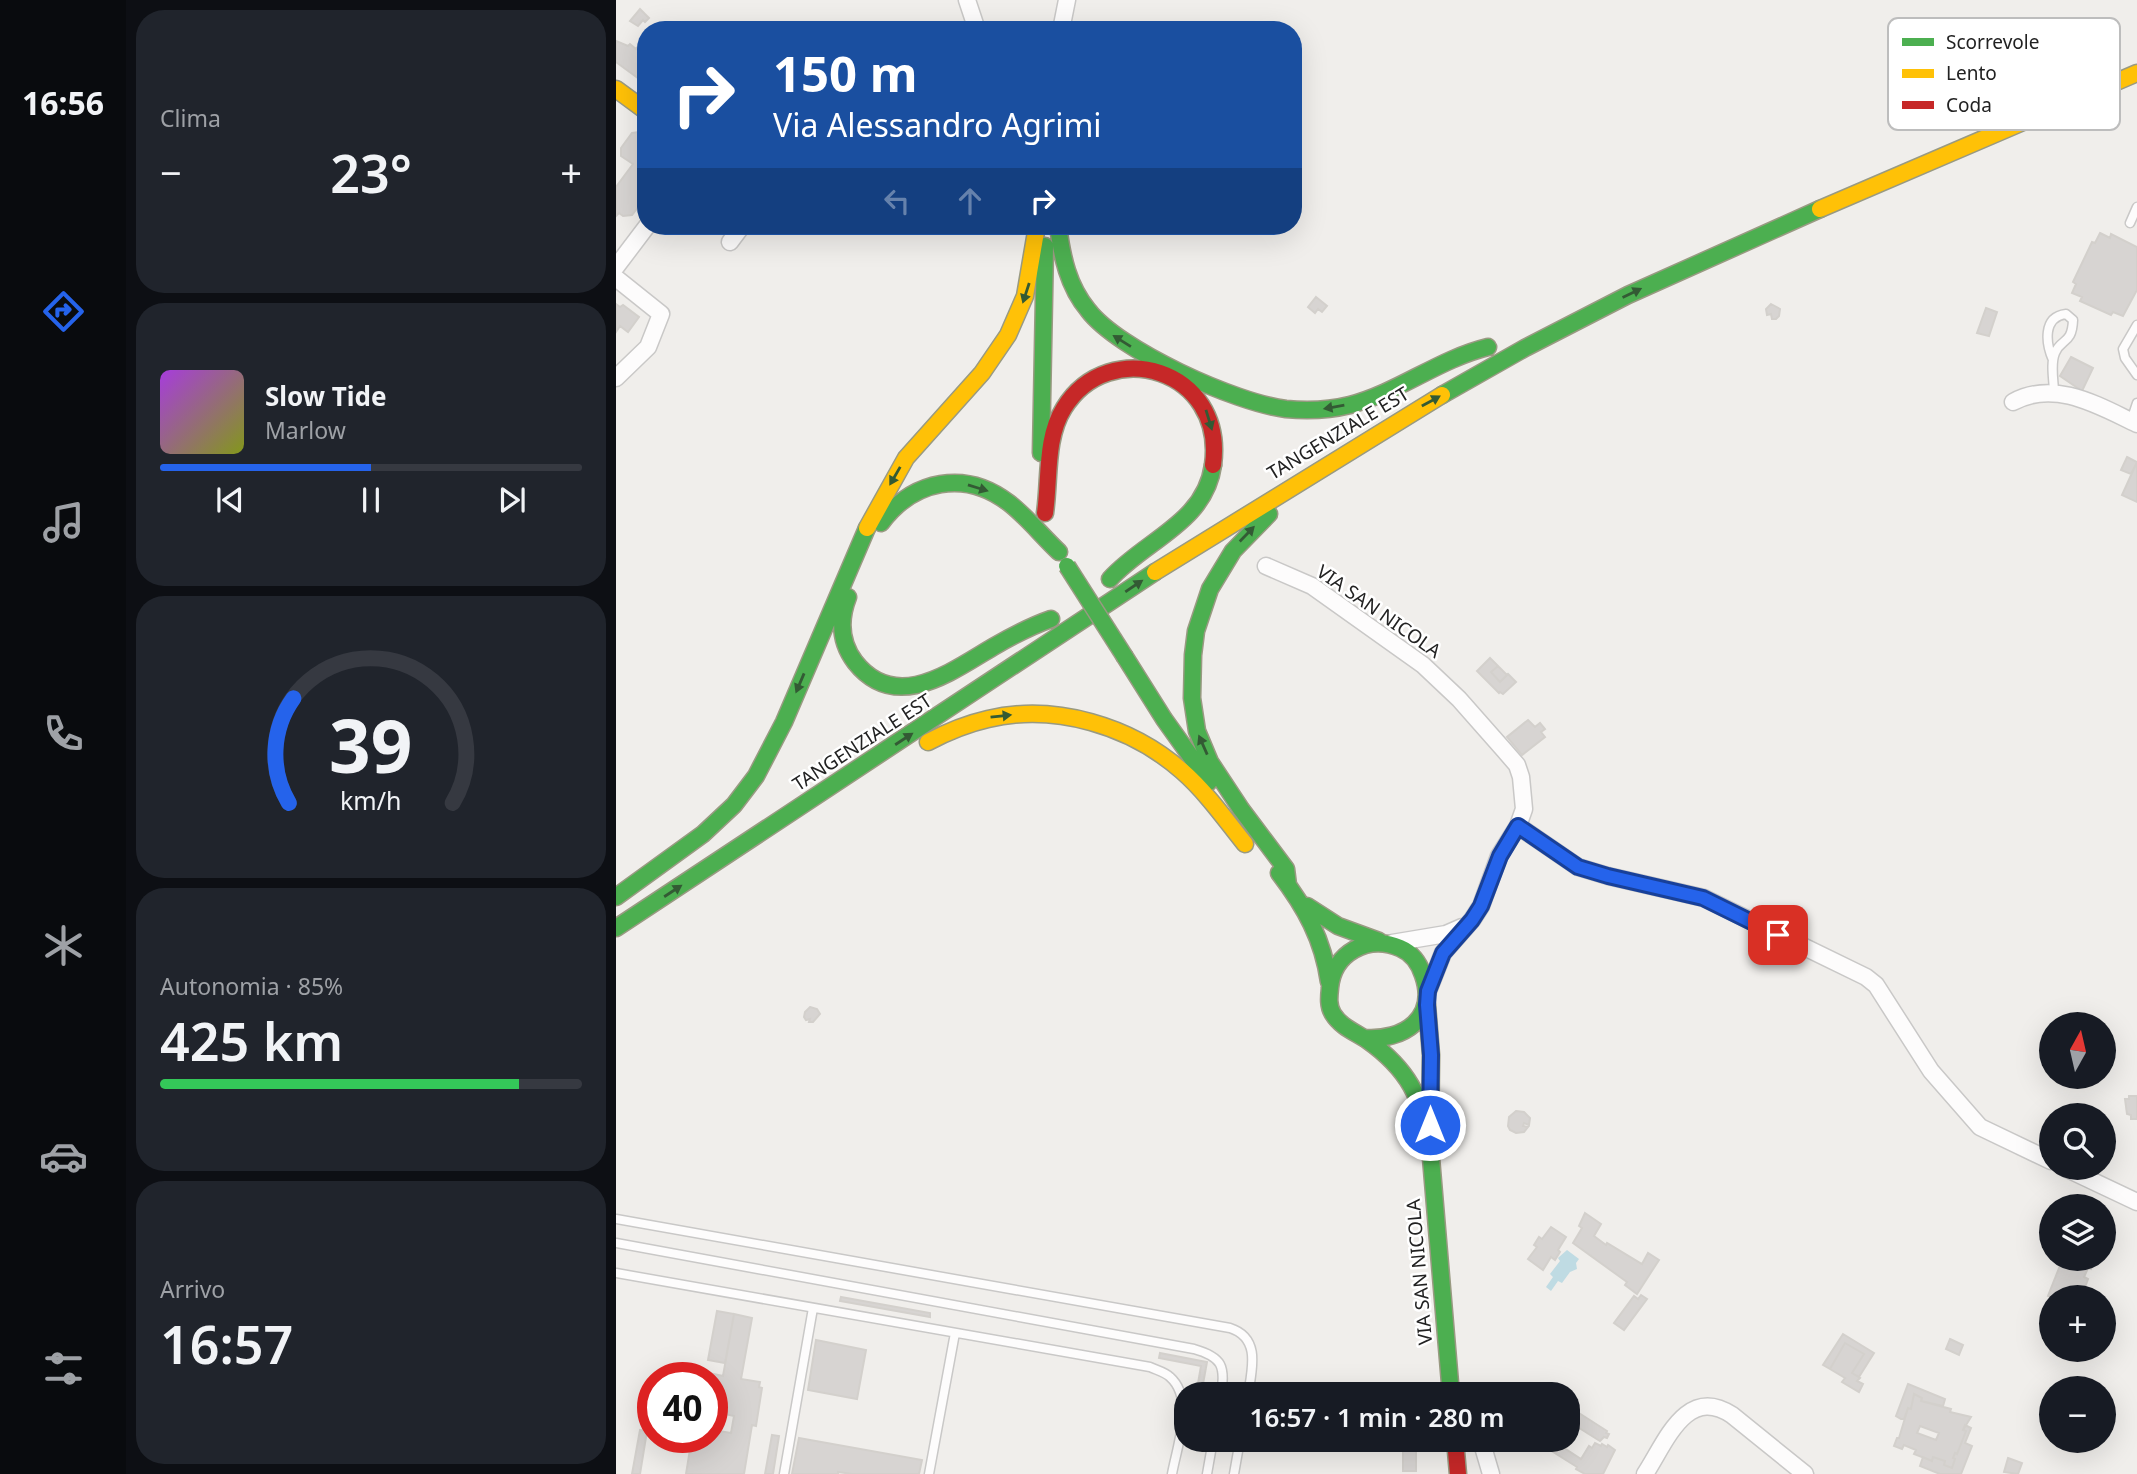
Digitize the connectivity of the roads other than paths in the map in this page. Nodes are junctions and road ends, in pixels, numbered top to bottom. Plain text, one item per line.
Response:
1 (967, 0) edge
2 (1067, 0) edge
3 (974, 21) edge
4 (1063, 21) edge
5 (2137, 57) edge
6 (2120, 64) edge
7 (2137, 73) edge
8 (2120, 80) edge
9 (616, 89) edge
10 (637, 104) edge
11 (2005, 130) edge
12 (2137, 207) edge
13 (2130, 223) dead end
14 (640, 235) edge
15 (735, 235) edge
16 (1036, 235) edge
17 (1045, 235) edge
18 (1060, 235) edge
19 (730, 242) dead end
20 (616, 267) edge
21 (616, 278) edge
22 (2137, 325) edge
23 (2053, 360) junction
24 (2137, 375) edge
25 (616, 378) edge
26 (2053, 393) junction
27 (2013, 402) dead end
28 (2137, 403) edge
29 (1370, 414) dead end
30 (1399, 419) junction
31 (2134, 423) edge
32 (1045, 513) junction
33 (1201, 521) dead end
34 (1063, 559) junction
35 (1266, 566) dead end
36 (1110, 579) junction
37 (1061, 613) junction
38 (941, 693) dead end
39 (806, 804) junction
40 (1518, 826) junction
41 (727, 834) dead end
42 (1272, 864) junction
43 (1288, 885) junction
44 (616, 897) edge
45 (1301, 902) junction
46 (616, 908) edge
47 (1472, 920) junction
48 (616, 928) edge
49 (1385, 942) junction
50 (1329, 982) junction
51 (1427, 998) junction
52 (1364, 1038) junction
53 (1430, 1146) junction
54 (2039, 1155) edge
55 (2090, 1180) edge
56 (2137, 1202) edge
57 (616, 1219) edge
58 (616, 1243) edge
59 (616, 1273) edge
60 (813, 1308) junction
61 (955, 1333) junction
62 (1223, 1382) edge
63 (1250, 1382) edge
64 (1450, 1382) edge
65 (1211, 1452) edge
66 (1238, 1452) edge
67 (1456, 1452) edge
68 (1485, 1452) edge
69 (784, 1474) edge
70 (929, 1474) edge
71 (1172, 1474) edge
72 (1207, 1474) edge
73 (1234, 1474) edge
74 (1458, 1474) edge
75 (1491, 1474) edge
76 (1645, 1474) edge
77 (1805, 1474) edge

1 - 3 street
2 - 4 street
5 - 6 main road
8 -> 7 main road, TANGENZIALE EST
9 - 10 main road
30 -> 11 main road, TANGENZIALE EST
12 - 13 lane
14 - 20 street
15 - 19 street
16 -> 44 main road
17 - 32 main road
29 -> 18 main road, TANGENZIALE EST
21 - 25 street
22 - 24 lane
23 - 23 lane
23 - 26 lane
26 - 27 street
26 - 31 street
28 - 31 lane
39 -> 30 main road, TANGENZIALE EST
43 -> 30 main road
32 - 34 main road
32 -> 36 main road
33 - 36 main road, TANGENZIALE EST
37 -> 34 main road
34 - 42 main road, bridge
35 - 40 street, VIA SAN NICOLA
36 - 37 main road, TANGENZIALE EST
37 - 38 main road, TANGENZIALE EST
39 -> 42 main road
48 -> 39 main road, TANGENZIALE EST
40 - 47 street, VIA SAN NICOLA
40 - 54 street
41 - 46 main road
42 - 43 main road
43 - 45 main road
45 - 49 main road, VIA SAN NICOLA
45 - 50 main road, VIA SAN NICOLA
47 - 49 street
47 - 51 street, VIA SAN NICOLA
49 - 50 main road
49 - 51 main road, VIA SAN NICOLA
50 - 52 main road, VIA SAN NICOLA
51 - 52 main road, VIA SAN NICOLA
51 - 53 main road, VIA SAN NICOLA
52 - 53 main road, VIA SAN NICOLA
53 - 64 main road, VIA SAN NICOLA
55 - 56 street
57 - 63 lane
58 - 62 lane
59 - 60 lane
60 - 61 lane
60 - 69 lane
61 - 70 lane
61 - 71 lane
65 - 72 lane
66 - 73 lane
67 - 74 main road
68 - 75 street
76 - 77 street

